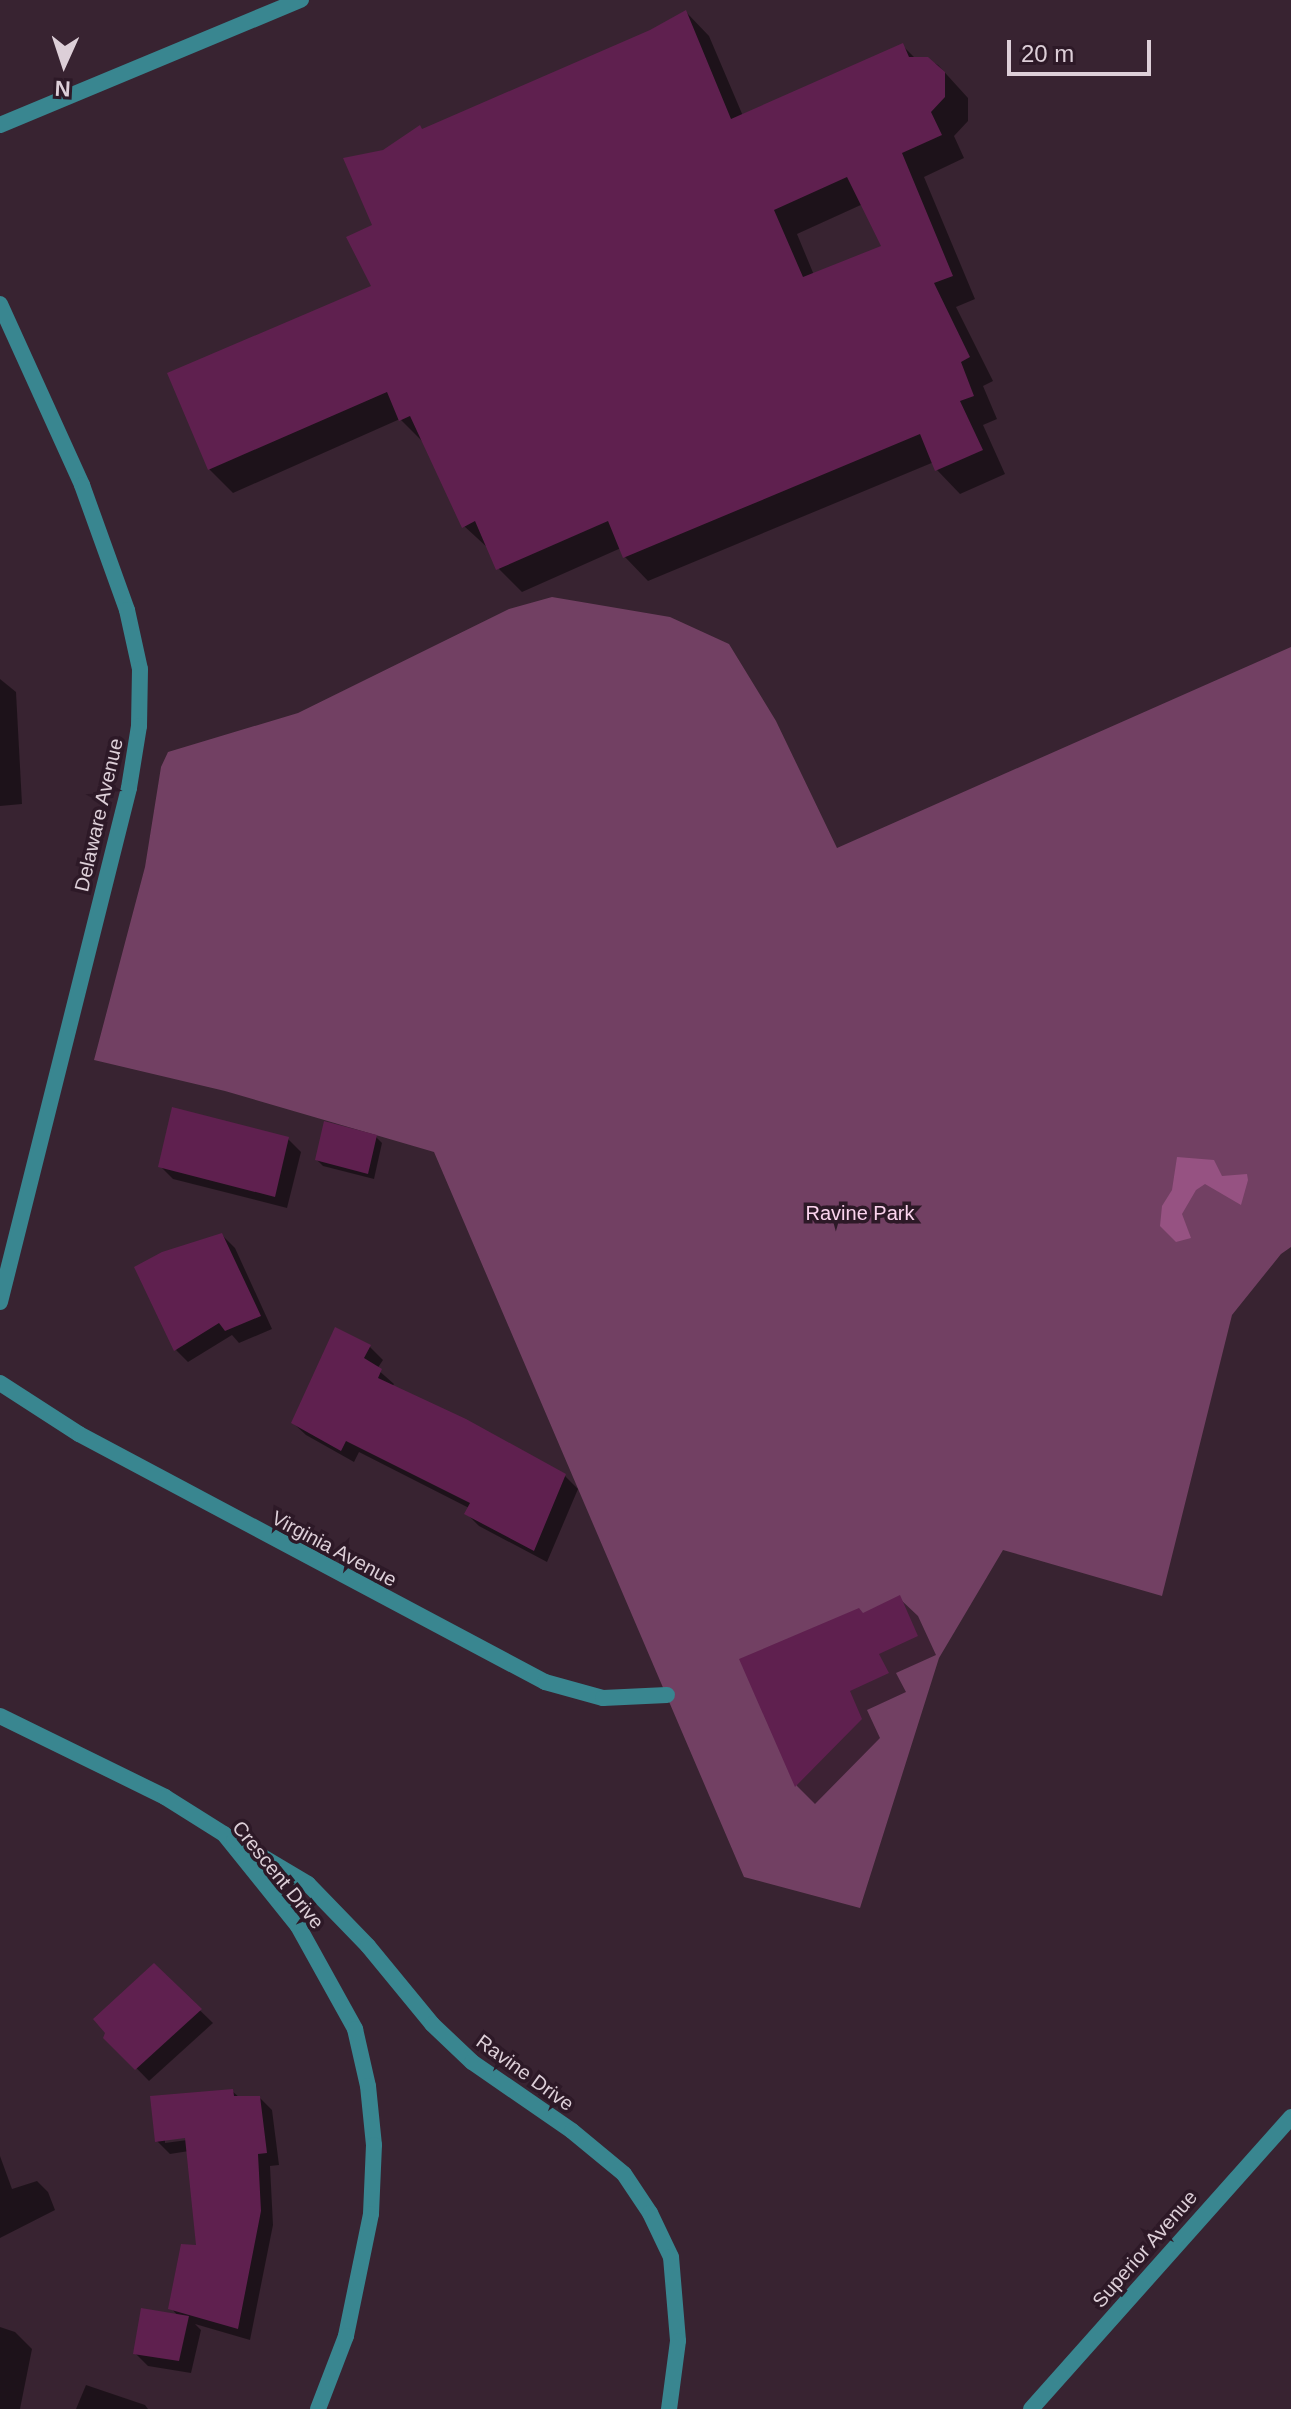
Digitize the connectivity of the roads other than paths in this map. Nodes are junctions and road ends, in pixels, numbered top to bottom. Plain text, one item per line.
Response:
1 (301, 0) edge
2 (0, 125) edge
3 (0, 304) edge
4 (0, 1302) edge
5 (0, 1383) edge
6 (667, 1695) dead end
7 (0, 1716) edge
8 (224, 1834) junction
9 (1291, 2117) edge
10 (318, 2409) edge
11 (669, 2409) edge
12 (1031, 2409) edge

1 - 2 street
3 - 4 street, Delaware Avenue
5 - 6 street, Virginia Avenue
7 - 8 street, Crescent Drive
8 - 10 street, Crescent Drive
8 - 11 street, Ravine Drive
9 - 12 street, Superior Avenue

